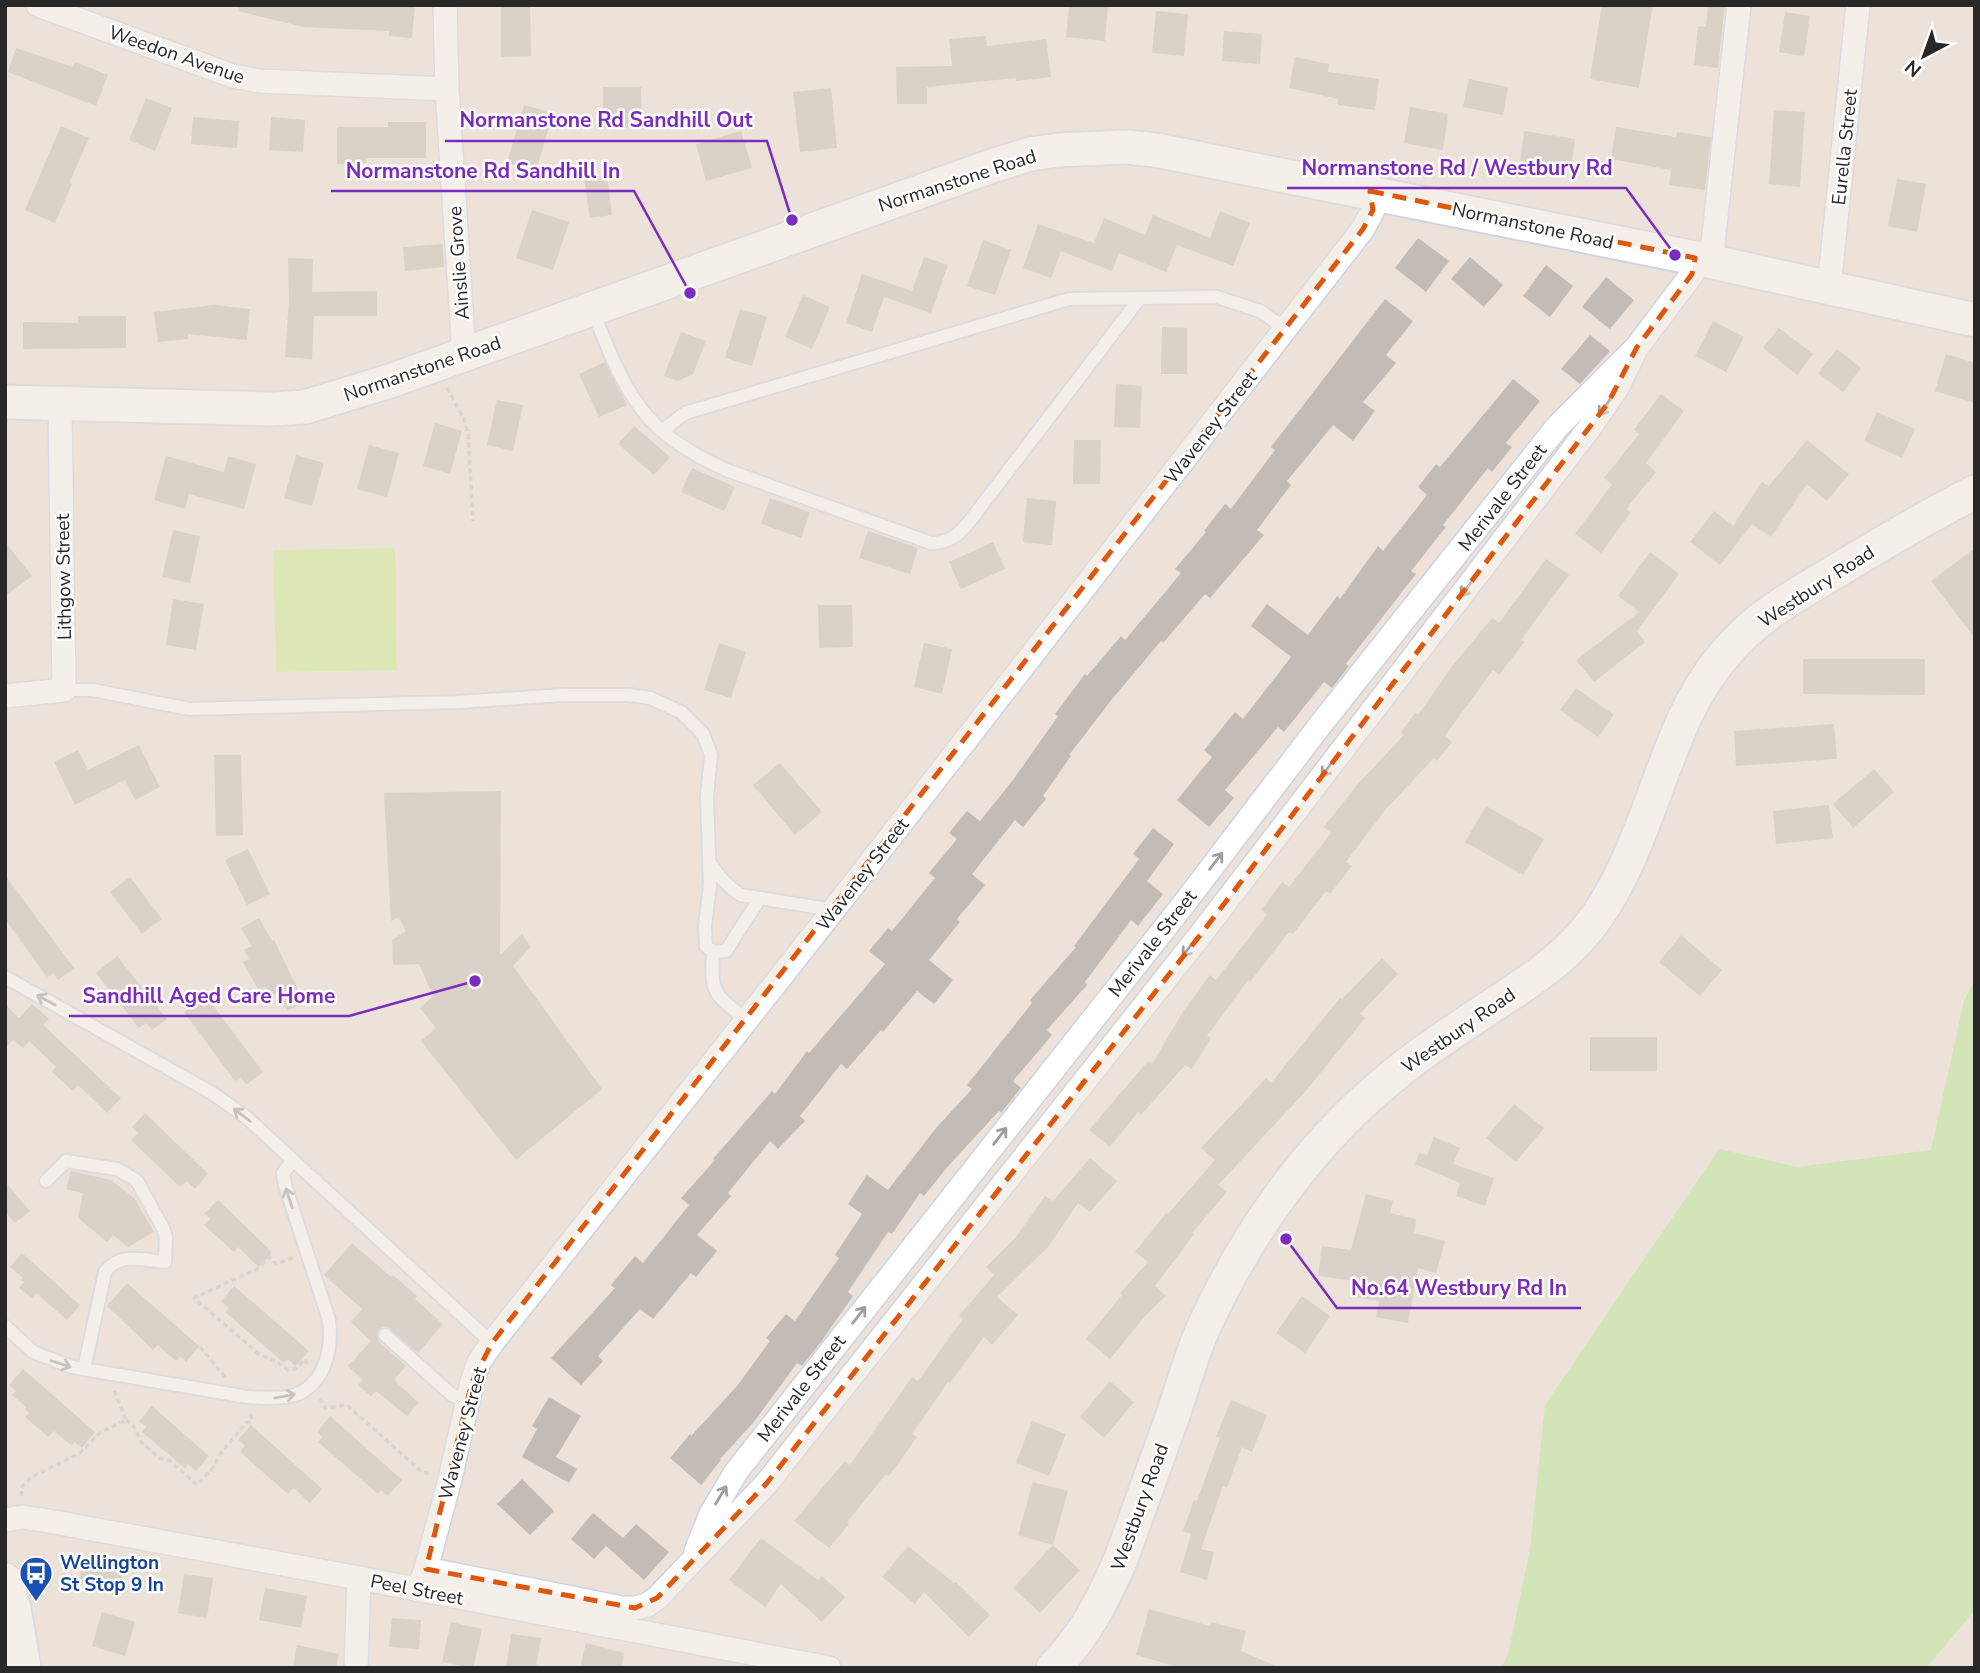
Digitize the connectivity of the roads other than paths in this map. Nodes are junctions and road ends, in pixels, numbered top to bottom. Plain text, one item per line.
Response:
1 (38, 5) edge
2 (445, 5) edge
3 (1739, 5) edge
4 (1858, 5) edge
5 (447, 89) junction
6 (1370, 191) junction
7 (1703, 260) junction
8 (1829, 288) junction
9 (1140, 298) junction
10 (592, 308) junction
11 (1972, 319) edge
12 (1286, 329) junction
13 (1637, 347) junction
14 (468, 352) junction
15 (5, 402) edge
16 (60, 404) junction
17 (662, 431) junction
18 (1975, 492) edge
19 (64, 690) junction
20 (5, 696) edge
21 (708, 858) junction
22 (760, 898) junction
23 (833, 911) junction
24 (713, 952) junction
25 (5, 976) edge
26 (747, 1020) junction
27 (293, 1160) junction
28 (46, 1181) dead end
29 (5, 1326) edge
30 (385, 1335) dead end
31 (492, 1343) junction
32 (84, 1369) junction
33 (468, 1401) junction
34 (5, 1520) edge
35 (694, 1558) junction
36 (359, 1578) junction
37 (422, 1580) junction
38 (20, 1585) edge
39 (24, 1668) edge
40 (356, 1668) edge
41 (829, 1668) edge
42 (1053, 1668) edge

1 - 5 street, Weedon Avenue
2 - 5 street, Ainslie Grove
3 - 7 street, Merivale Street
4 - 8 street, Eurella Street
5 - 14 street, Ainslie Grove
6 - 7 street, Normanstone Road
6 - 10 street, Normanstone Road
6 - 12 street, Waveney Street
7 - 8 street, Normanstone Road
7 - 13 street, Merivale Street
8 - 11 street, Normanstone Road
9 - 12 lane
9 - 17 lane
9 - 17 lane
10 - 14 street, Normanstone Road
10 - 17 lane
12 - 23 street, Waveney Street
13 -> 35 street, Merivale Street
35 -> 13 street, Merivale Street
14 - 16 street, Normanstone Road
15 - 16 street, Normanstone Road
16 - 19 street, Lithgow Street
18 - 42 street, Westbury Road
19 - 20 street
19 - 21 lane
21 - 22 lane
21 - 24 lane
22 - 23 lane
22 - 24 lane
23 - 26 street, Waveney Street
24 - 26 lane
27 -> 25 lane
26 - 31 street, Waveney Street
27 - 31 lane
32 -> 27 lane
28 - 32 lane
29 -> 32 lane
30 - 33 lane
31 - 33 street, Waveney Street
33 - 37 street, Waveney Street
34 - 36 street, Peel Street
35 - 37 street, Merivale Street
36 - 37 street, Peel Street
36 - 40 street
37 - 41 street, Peel Street
38 - 39 street

